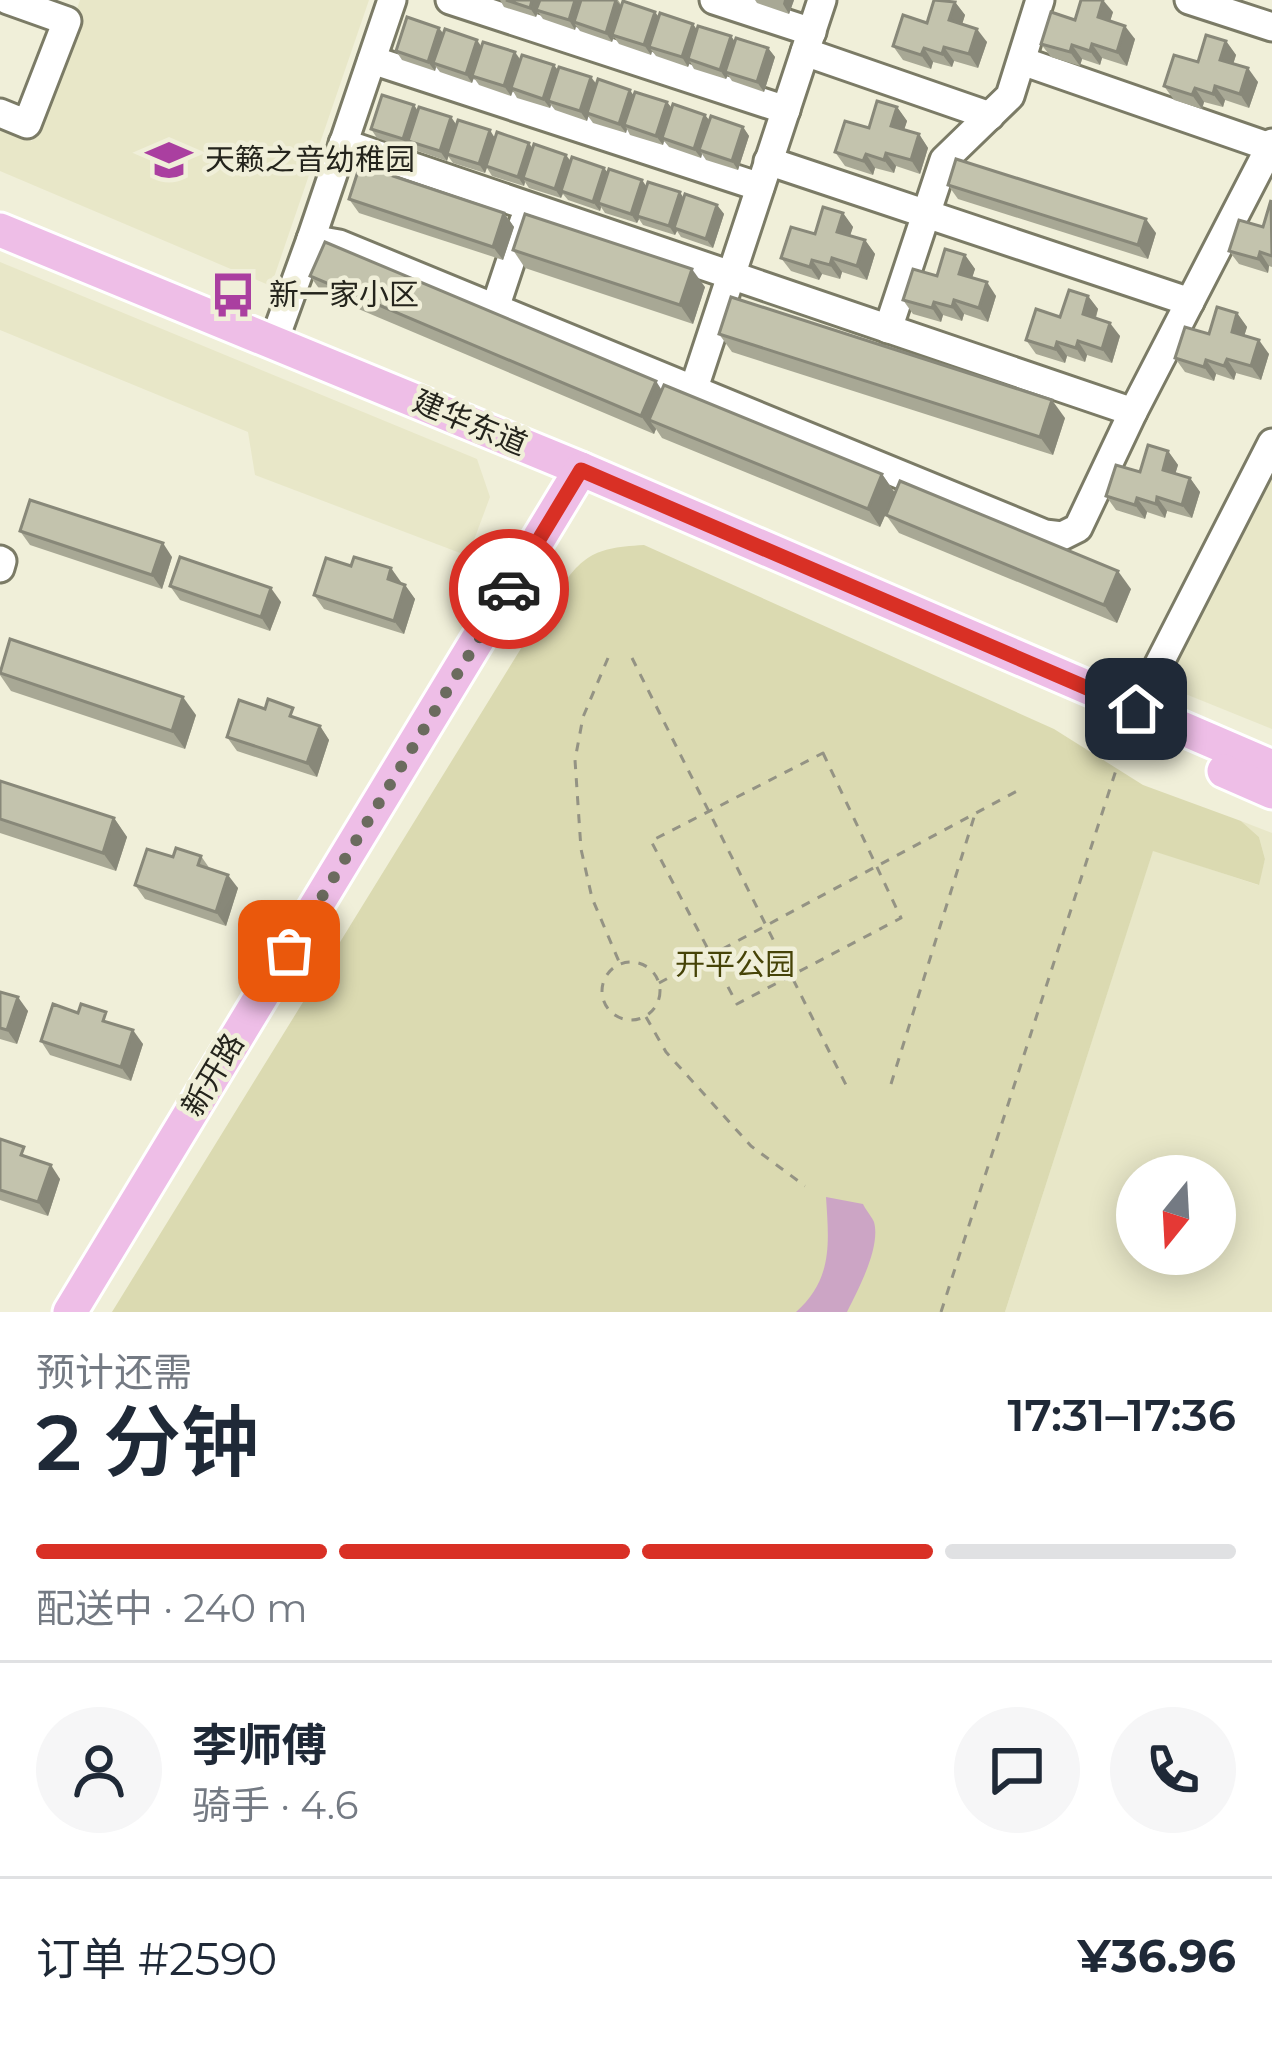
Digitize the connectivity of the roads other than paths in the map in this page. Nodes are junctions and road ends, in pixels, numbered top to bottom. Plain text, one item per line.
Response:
1 (8, 0) edge
2 (392, 0) edge
3 (451, 0) edge
4 (714, 0) edge
5 (823, 0) edge
6 (1040, 0) edge
7 (1189, 0) edge
8 (1272, 27) edge
9 (808, 42) junction
10 (372, 60) junction
11 (1022, 61) junction
12 (785, 110) junction
13 (0, 113) edge
14 (990, 116) junction
15 (343, 143) junction
16 (1271, 145) edge
17 (764, 174) junction
18 (529, 206) junction
19 (926, 214) junction
20 (0, 230) edge
21 (311, 239) junction
22 (730, 275) junction
23 (1190, 302) junction
24 (495, 308) junction
25 (888, 329) junction
26 (274, 341) junction
27 (694, 388) junction
28 (1132, 412) junction
29 (1272, 443) edge
30 (581, 470) junction
31 (1136, 709) junction
32 (1272, 767) edge
33 (1272, 792) edge
34 (70, 1312) edge

1 - 13 street
2 - 10 street
3 - 12 street
4 - 9 street
5 - 9 street
6 - 11 street
7 - 8 street
9 - 12 street
9 - 14 street
10 - 15 street
10 - 17 street
11 - 14 street
11 - 16 street
12 - 17 street
14 - 19 street
15 - 18 street
15 - 21 street
16 - 23 street
17 - 19 street
17 - 22 street
18 - 22 street
18 - 24 street
19 - 23 street
19 - 25 street
20 - 26 main road, 建华东道
21 - 24 street
21 - 26 street
22 - 25 street
22 - 27 street
23 - 28 street
24 - 27 street
25 - 28 street
26 - 30 main road, 建华东道
27 - 28 street
29 - 31 street
30 - 31 main road, 建华东道
30 - 34 main road, 新开路
31 - 32 main road, 建华东道
31 - 33 main road, 建华东道

